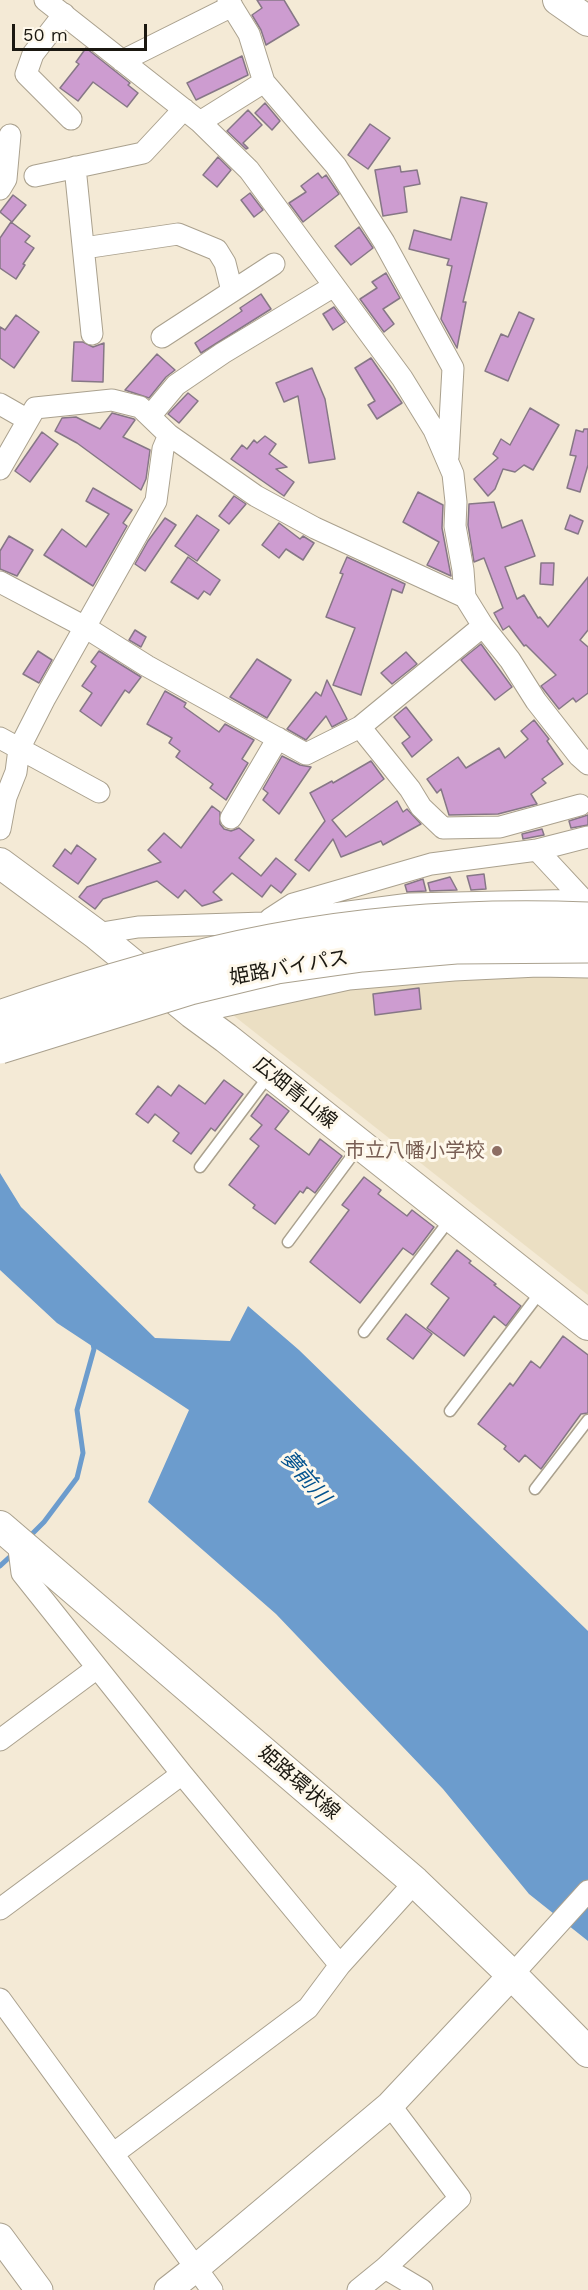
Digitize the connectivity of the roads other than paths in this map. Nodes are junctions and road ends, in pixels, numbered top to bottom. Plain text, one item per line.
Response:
1 (45, 0) edge
2 (558, 0) edge
3 (230, 3) edge
4 (64, 14) junction
5 (588, 21) edge
6 (122, 61) junction
7 (264, 82) junction
8 (192, 115) junction
9 (71, 119) dead end
10 (10, 135) dead end
11 (75, 167) junction
12 (35, 176) dead end
13 (0, 189) edge
14 (84, 248) junction
15 (274, 264) dead end
16 (334, 286) junction
17 (232, 291) junction
18 (92, 334) dead end
19 (162, 337) dead end
20 (0, 404) edge
21 (150, 416) junction
22 (28, 420) junction
23 (169, 435) junction
24 (448, 460) junction
25 (0, 469) edge
26 (0, 582) edge
27 (465, 597) junction
28 (483, 626) junction
29 (85, 627) junction
30 (360, 727) junction
31 (0, 738) edge
32 (278, 738) junction
33 (19, 749) junction
34 (588, 764) edge
35 (99, 792) dead end
36 (580, 805) dead end
37 (231, 818) dead end
38 (0, 829) edge
39 (588, 837) edge
40 (537, 850) junction
41 (0, 863) edge
42 (586, 906) edge
43 (264, 923) junction
44 (96, 934) junction
45 (588, 946) edge
46 (588, 967) edge
47 (192, 1013) junction
48 (0, 1017) edge
49 (0, 1047) edge
50 (271, 1074) junction
51 (360, 1145) junction
52 (200, 1167) dead end
53 (451, 1217) junction
54 (288, 1242) dead end
55 (543, 1289) junction
56 (588, 1326) edge
57 (364, 1332) dead end
58 (450, 1411) dead end
59 (588, 1420) edge
60 (535, 1489) dead end
61 (6, 1541) edge
62 (97, 1668) junction
63 (0, 1740) edge
64 (182, 1774) junction
65 (415, 1882) junction
66 (588, 1891) edge
67 (0, 1909) edge
68 (340, 1965) junction
69 (520, 1966) junction
70 (0, 1999) edge
71 (588, 2052) edge
72 (390, 2104) junction
73 (113, 2154) junction
74 (0, 2237) edge
75 (196, 2268) junction
76 (385, 2268) junction
77 (39, 2290) edge
78 (168, 2290) edge
79 (212, 2290) edge
80 (358, 2290) edge
81 (422, 2290) edge

1 - 4 street
2 - 5 main road
3 - 6 street
3 - 7 street
4 - 6 street
4 - 9 street
6 - 8 street
7 - 8 street
7 - 24 street
8 - 11 street
8 - 16 street
10 - 13 street
11 - 12 street
11 - 14 street
14 - 17 street
14 - 18 street
15 - 17 street
16 - 21 street
16 - 24 street
17 - 19 street
20 - 22 street
21 - 22 street
21 - 23 street
22 - 25 street
23 - 27 street
23 - 29 street
24 - 27 street
26 - 29 street
27 - 28 street
28 - 30 street
28 - 34 street
29 - 32 street
29 - 33 street
30 - 32 street
30 - 36 street
31 - 33 street
32 - 37 street
33 - 35 street
33 - 38 street
39 - 40 street
40 - 42 street
40 - 43 street
41 - 44 main road, 広畑青山線
42 - 43 street
42 - 48 highway, 姫路バイパス, bridge
43 - 44 street
44 - 47 main road, 広畑青山線
45 - 49 highway, 姫路バイパス, bridge
46 - 47 street
47 - 50 main road, 広畑青山線
50 - 51 main road, 広畑青山線
50 - 52 lane
51 - 53 main road, 広畑青山線
51 - 54 lane
53 - 55 main road, 広畑青山線
53 - 57 lane
55 - 56 main road, 広畑青山線
55 - 58 lane
59 - 60 lane
61 - 62 street
61 - 65 main road, 姫路環状線
62 - 63 street
62 - 64 street
64 - 67 street
64 - 68 street
65 - 68 street
65 - 69 main road, 姫路環状線
66 - 69 street
68 - 73 street
69 - 71 main road, 姫路環状線
69 - 72 street
70 - 73 street
72 - 75 street
72 - 76 street
73 - 75 street
74 - 77 street
75 - 78 street
75 - 79 street
76 - 80 street
76 - 81 street

